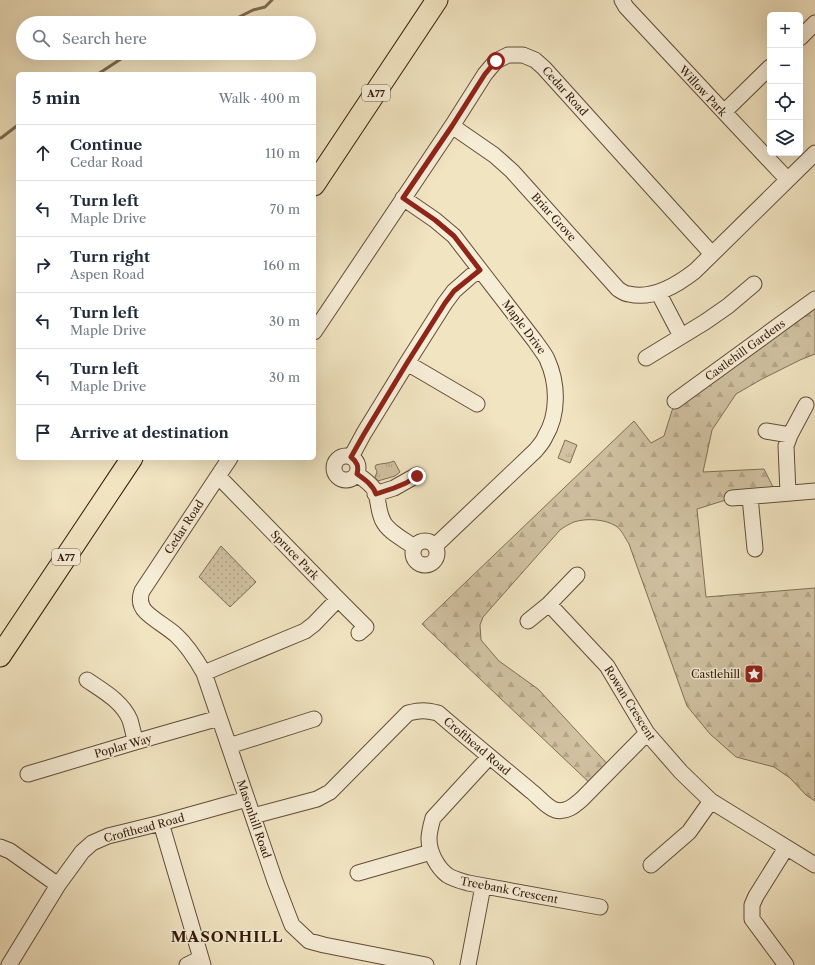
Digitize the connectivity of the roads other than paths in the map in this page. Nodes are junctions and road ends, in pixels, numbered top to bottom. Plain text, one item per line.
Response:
1 (438, 0) edge
2 (622, 0) edge
3 (815, 23) edge
4 (803, 35) edge
5 (767, 70) edge
6 (724, 112) junction
7 (452, 126) junction
8 (815, 153) edge
9 (787, 179) junction
10 (316, 182) edge
11 (403, 198) junction
12 (712, 254) junction
13 (480, 270) junction
14 (754, 284) dead end
15 (658, 292) junction
16 (815, 299) edge
17 (316, 329) edge
18 (681, 336) junction
19 (646, 358) dead end
20 (407, 363) junction
21 (676, 400) dead end
22 (476, 404) dead end
23 (806, 405) dead end
24 (766, 431) dead end
25 (790, 435) junction
26 (351, 457) junction
27 (131, 460) edge
28 (229, 460) edge
29 (357, 474) junction
30 (218, 476) junction
31 (417, 476) dead end
32 (815, 491) edge
33 (788, 493) junction
34 (376, 494) junction
35 (750, 497) junction
36 (732, 498) dead end
37 (435, 546) junction
38 (414, 547) junction
39 (755, 549) dead end
40 (577, 575) dead end
41 (140, 597) joint
42 (338, 599) junction
43 (549, 604) junction
44 (528, 621) dead end
45 (359, 633) dead end
46 (0, 656) edge
47 (204, 673) junction
48 (87, 680) dead end
49 (219, 718) junction
50 (314, 719) dead end
51 (647, 733) junction
52 (135, 742) junction
53 (229, 746) junction
54 (489, 757) junction
55 (28, 774) dead end
56 (247, 799) junction
57 (711, 801) junction
58 (253, 816) junction
59 (161, 823) junction
60 (0, 847) edge
61 (786, 848) junction
62 (431, 852) junction
63 (651, 865) dead end
64 (815, 865) edge
65 (358, 873) dead end
66 (58, 885) junction
67 (483, 886) junction
68 (600, 908) dead end
69 (377, 960) edge
70 (202, 961) edge
71 (9, 965) edge
72 (187, 965) edge
73 (426, 965) edge
74 (468, 965) edge
75 (786, 965) edge

1 - 10 highway, A77
2 - 6 street, Willow Park
3 - 4 street
5 - 6 street
6 - 9 street, Willow Park
7 - 11 street, Cedar Road
7 - 12 street, Cedar Road
7 - 15 street, Briar Grove
8 - 9 street, Briar Grove
9 - 12 street, Briar Grove
11 - 13 street, Maple Drive
11 - 17 street, Cedar Road
12 - 15 street, Briar Grove
13 - 20 street
13 - 37 street, Maple Drive
14 - 18 street
15 - 18 street
16 - 21 street, Castlehill Gardens
18 - 19 street
20 - 22 street
20 - 26 street
23 - 25 street
24 - 25 street
25 - 33 street
26 - 29 street
26 - 29 street
27 - 46 highway, A77
28 - 30 street, Cedar Road
29 - 34 street
30 - 41 street, Cedar Road
30 - 42 street, Spruce Park
31 - 34 street
32 - 33 street
33 - 35 street
34 - 38 street
35 - 36 street
35 - 39 street
37 - 38 street
37 - 38 street
40 - 43 street
41 - 47 street, Masonhill Road
42 - 45 street, Spruce Park
42 - 47 street
43 - 44 street
43 - 51 street, Rowan Crescent
47 - 49 street, Masonhill Road
48 - 52 street
49 - 52 street, Poplar Way
49 - 53 street, Masonhill Road
50 - 53 street
51 - 54 street, Crofthead Road
51 - 57 street, Rowan Crescent
52 - 55 street, Poplar Way
53 - 56 street, Masonhill Road
54 - 58 street, Crofthead Road
54 - 62 street, Treebank Crescent
56 - 58 street, Masonhill Road
56 - 59 street, Crofthead Road
57 - 61 street, Rowan Crescent
57 - 63 street
58 - 69 street, Masonhill Road
59 - 66 street, Crofthead Road
59 - 70 street
60 - 66 street
61 - 64 street, Rowan Crescent
61 - 75 street
62 - 65 street
62 - 67 street, Treebank Crescent
66 - 71 street, Crofthead Road
67 - 68 street, Treebank Crescent
67 - 74 street
69 - 73 street, Masonhill Road
70 - 72 street

